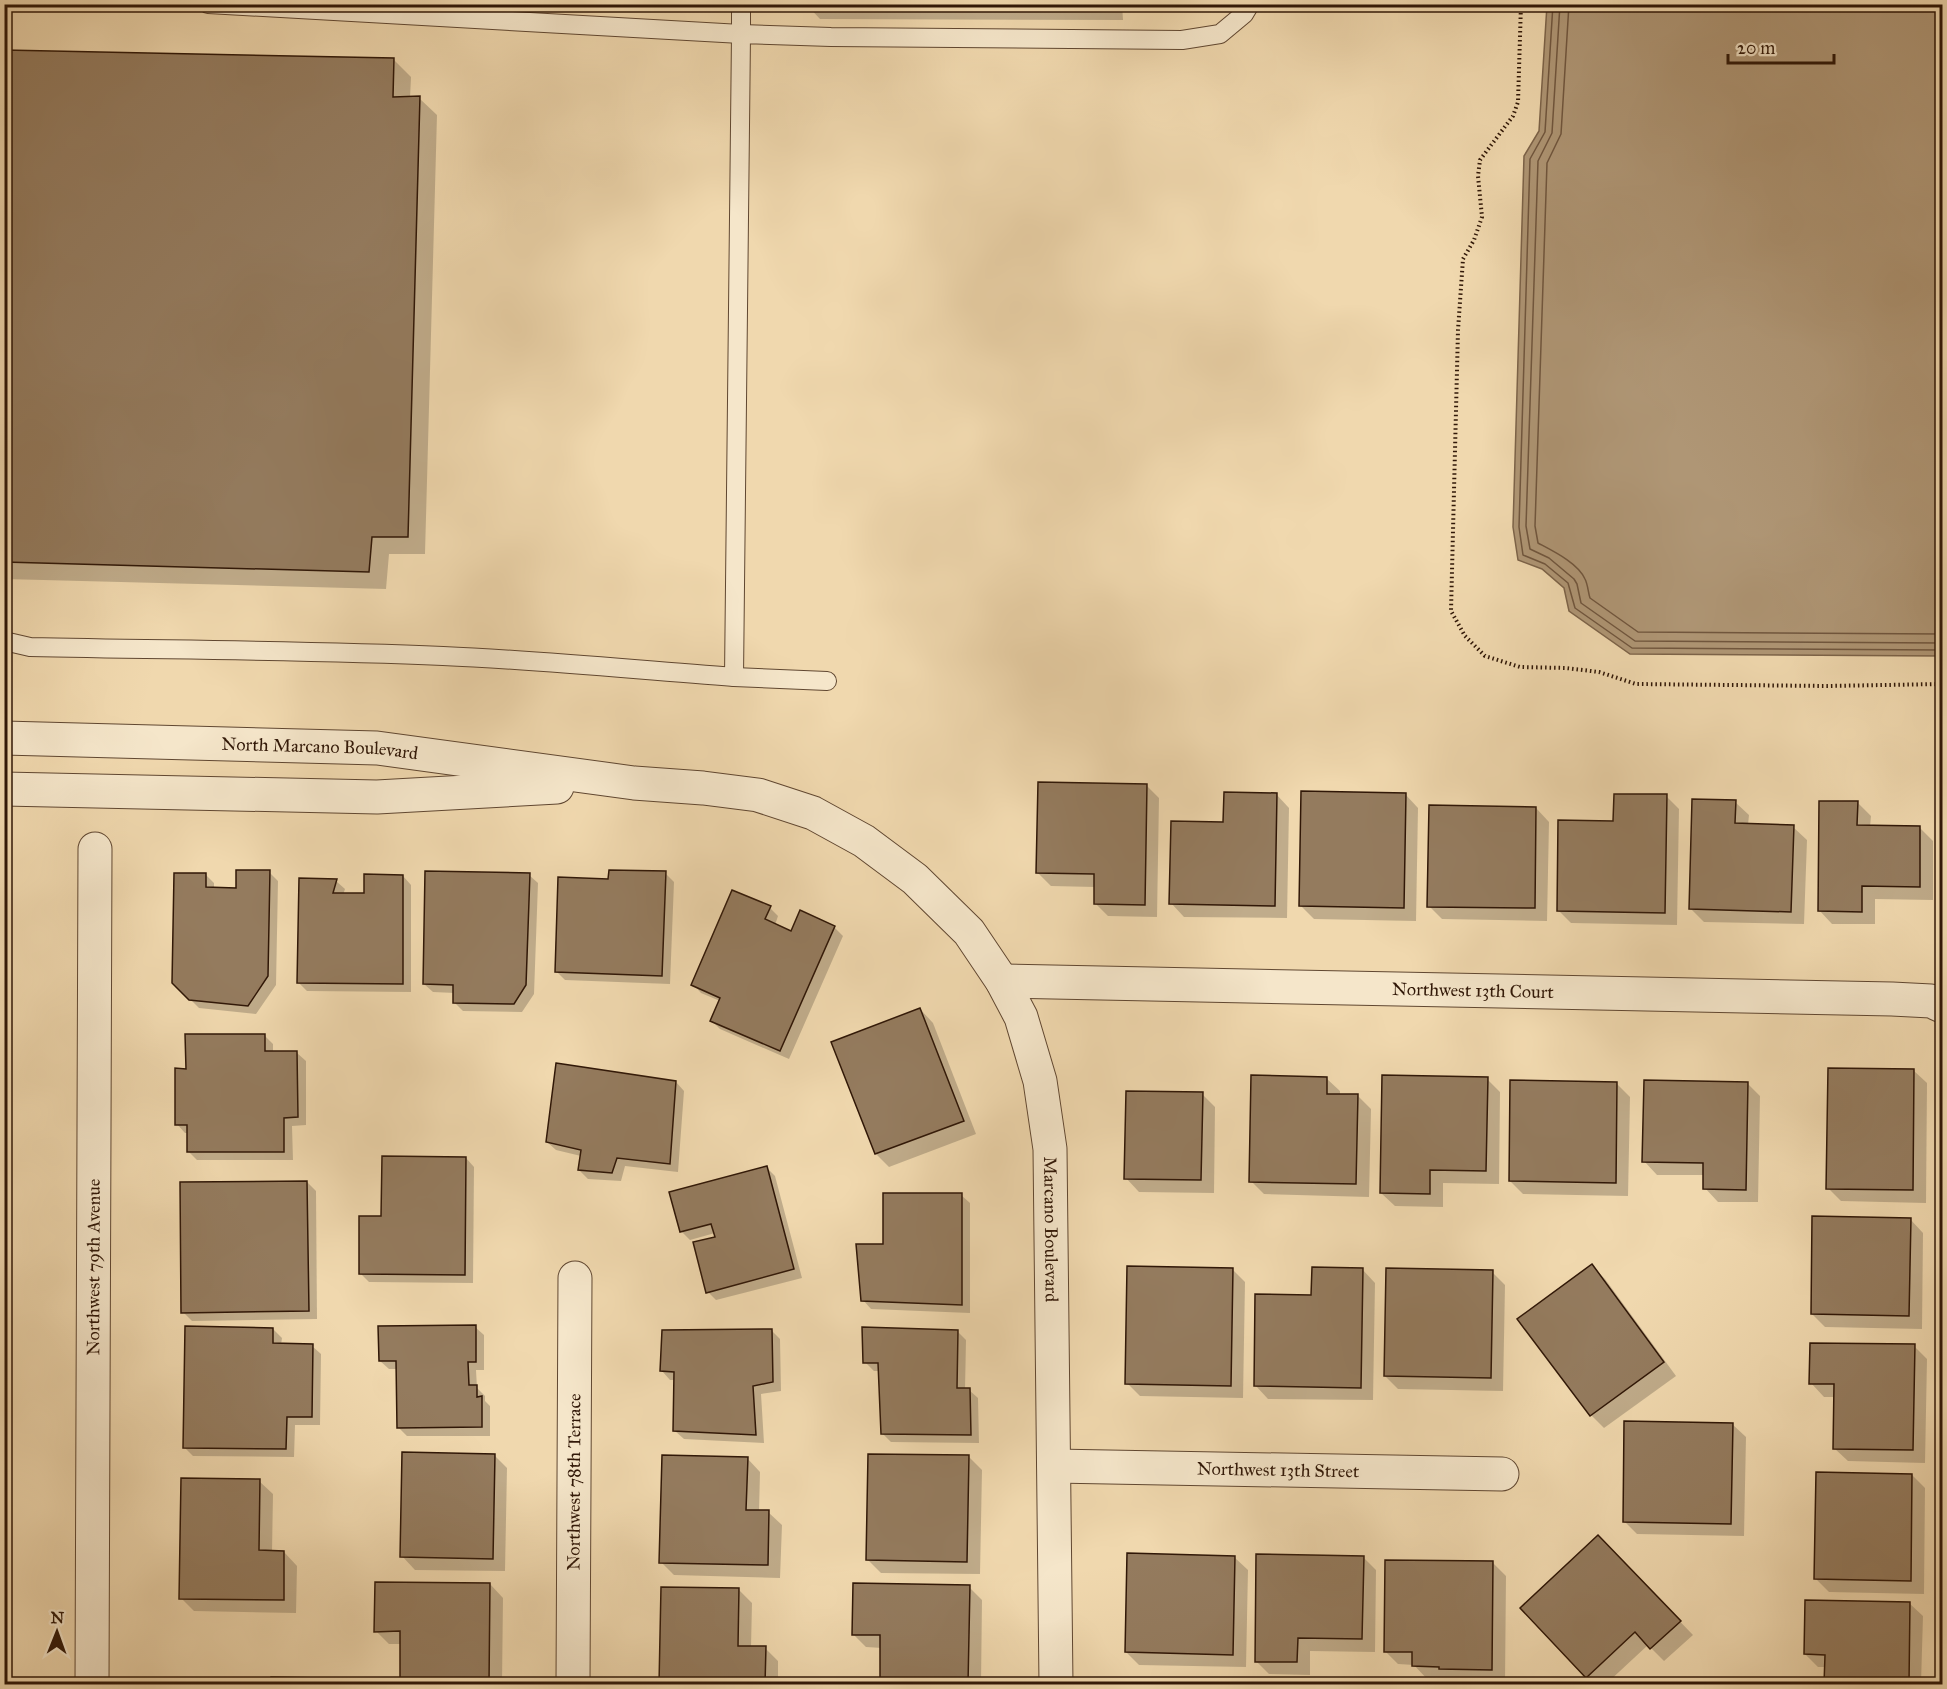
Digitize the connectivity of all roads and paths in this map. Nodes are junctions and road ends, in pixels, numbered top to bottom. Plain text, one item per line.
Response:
1 (208, 4) edge
2 (741, 4) edge
3 (1250, 4) edge
4 (1521, 4) edge
5 (741, 34) junction
6 (4, 641) edge
7 (30, 647) junction
8 (4, 649) edge
9 (734, 677) junction
10 (827, 681) dead end
11 (1942, 684) edge
12 (4, 738) edge
13 (634, 783) junction
14 (4, 789) edge
15 (864, 841) joint
16 (95, 849) dead end
17 (1002, 981) junction
18 (1942, 1006) edge
19 (575, 1278) dead end
20 (1054, 1466) junction
21 (1502, 1474) dead end
22 (92, 1684) edge
23 (573, 1684) edge
24 (1056, 1684) edge

1 - 5 lane
2 - 5 lane
3 - 5 lane
4 - 11 path
5 - 9 lane
6 - 7 lane
7 - 8 lane
7 - 9 lane
9 - 10 lane
12 - 13 street, North Marcano Boulevard
13 - 14 street, North Marcano Boulevard
13 - 15 street, North Marcano Boulevard
15 - 17 street, Marcano Boulevard
16 - 22 street, Northwest 79th Avenue
17 - 18 street, Northwest 13th Court
17 - 20 street, Marcano Boulevard
19 - 23 street, Northwest 78th Terrace
20 - 21 street, Northwest 13th Street
20 - 24 street, Marcano Boulevard

